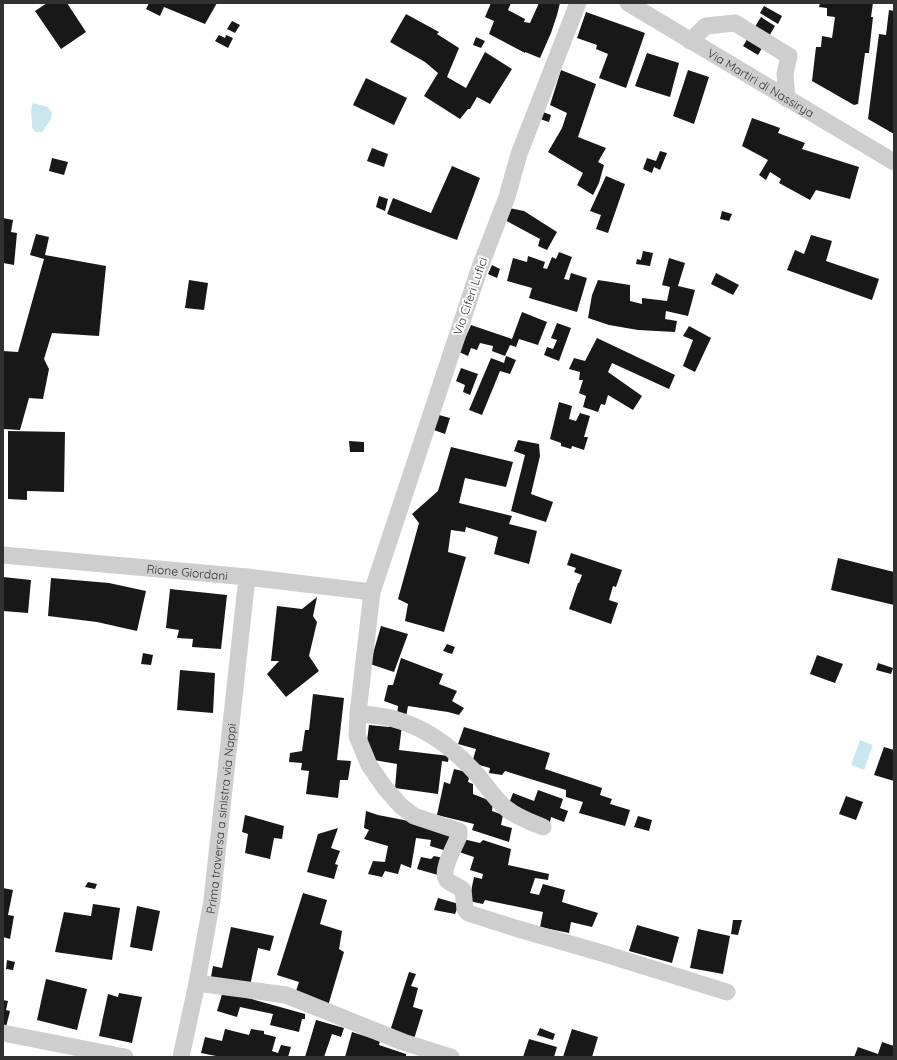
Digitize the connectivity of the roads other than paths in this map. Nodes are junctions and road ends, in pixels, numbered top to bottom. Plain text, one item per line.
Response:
1 (578, 3) edge
2 (628, 3) edge
3 (690, 41) junction
4 (787, 99) junction
5 (894, 162) edge
6 (3, 555) edge
7 (247, 577) junction
8 (372, 592) junction
9 (358, 713) junction
10 (543, 827) dead end
11 (197, 983) junction
12 (727, 992) dead end
13 (3, 1033) edge
14 (125, 1057) edge
15 (181, 1057) edge
16 (451, 1057) edge

1 - 8 street, Via Ciferi Lufici
2 - 3 street, Via Martiri di Nassirya
3 - 4 street, Via Martiri di Nassirya
3 - 4 street
4 - 5 street, Via Martiri di Nassirya
6 - 7 street, Rione Giordani
7 - 8 street, Rione Giordani
7 - 11 street, Prima traversa a sinistra via Nappi
8 - 9 street, Via Ciferi Lufici
9 - 10 street
9 - 12 street, Via Ciferi Lufici
11 - 15 street, Prima traversa a sinistra via Nappi
11 - 16 street
13 - 14 street

